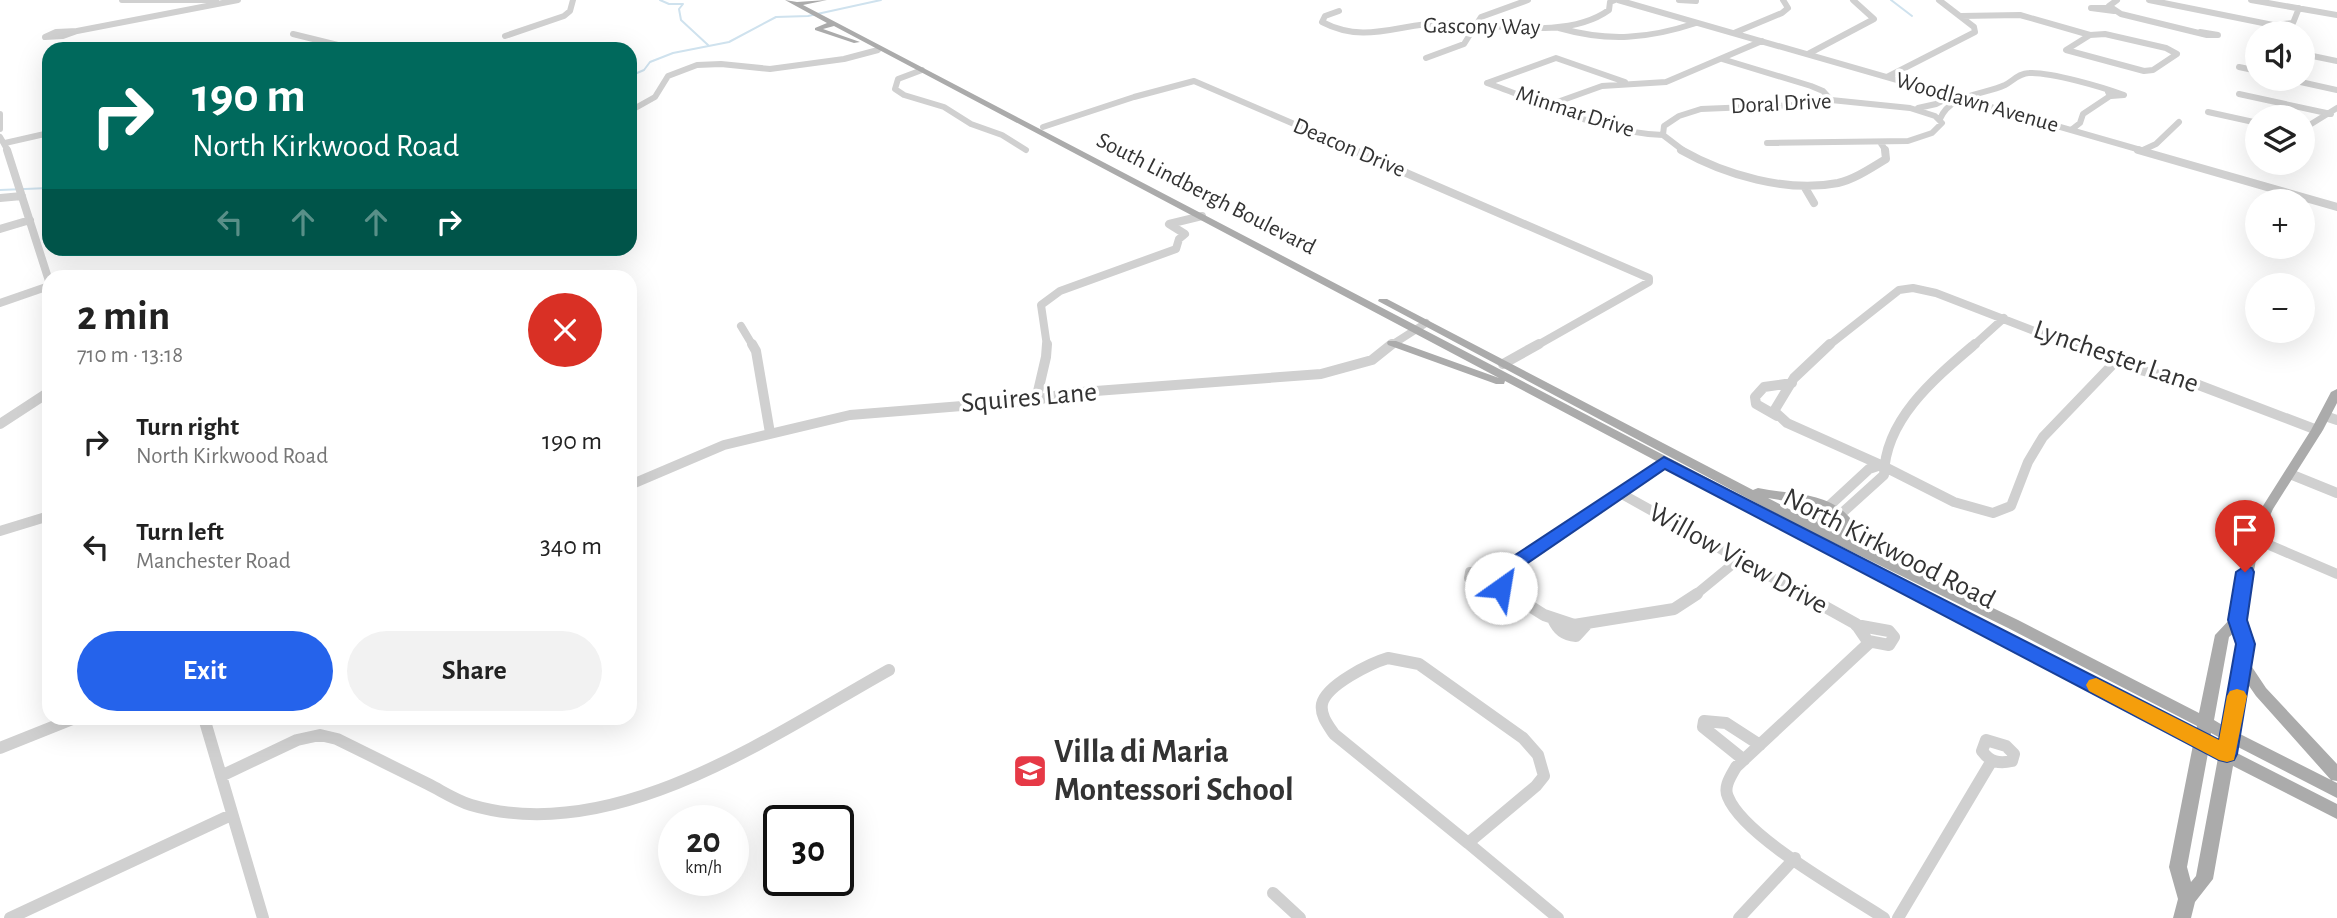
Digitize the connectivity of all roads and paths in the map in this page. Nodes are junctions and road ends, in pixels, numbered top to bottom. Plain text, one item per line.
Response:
1 (122, 0) edge
2 (220, 0) edge
3 (238, 0) edge
4 (573, 0) edge
5 (824, 0) edge
6 (1528, 0) edge
7 (1616, 0) edge
8 (1679, 0) edge
9 (1783, 0) edge
10 (1853, 0) edge
11 (1939, 0) edge
12 (2117, 0) edge
13 (2148, 0) edge
14 (2254, 0) edge
15 (795, 1) edge
16 (1696, 1) edge
17 (810, 8) junction
18 (2299, 8) junction
19 (1339, 11) dead end
20 (2337, 15) edge
21 (1961, 16) junction
22 (834, 20) junction
23 (1696, 23) junction
24 (1475, 26) junction
25 (1558, 28) junction
26 (77, 31) dead end
27 (2200, 32) dead end
28 (1734, 33) junction
29 (293, 34) dead end
30 (505, 36) dead end
31 (2090, 36) junction
32 (1620, 40) junction
33 (1762, 41) junction
34 (326, 42) edge
35 (1625, 48) dead end
36 (878, 50) junction
37 (2174, 51) junction
38 (890, 53) junction
39 (2186, 53) dead end
40 (1808, 54) junction
41 (2315, 56) edge
42 (1426, 58) dead end
43 (1721, 59) junction
44 (2337, 61) edge
45 (2239, 67) dead end
46 (2245, 68) edge
47 (922, 70) junction
48 (1887, 77) junction
49 (1631, 84) junction
50 (2315, 85) edge
51 (2337, 90) edge
52 (2104, 91) junction
53 (2239, 94) dead end
54 (1952, 96) junction
55 (2111, 96) junction
56 (1962, 99) junction
57 (1831, 100) junction
58 (1549, 106) junction
59 (637, 107) edge
60 (1910, 108) junction
61 (1943, 110) junction
62 (1922, 111) junction
63 (2334, 111) edge
64 (2208, 112) dead end
65 (0, 114) edge
66 (1940, 119) junction
67 (2245, 120) edge
68 (2179, 122) dead end
69 (2315, 123) edge
70 (1043, 127) junction
71 (0, 130) edge
72 (2071, 130) junction
73 (42, 134) edge
74 (1664, 135) junction
75 (2, 140) edge
76 (1767, 142) dead end
77 (1880, 142) junction
78 (1026, 150) dead end
79 (2142, 150) junction
80 (1804, 186) junction
81 (20, 192) junction
82 (0, 198) edge
83 (1814, 203) dead end
84 (2337, 207) edge
85 (1202, 216) junction
86 (30, 220) junction
87 (0, 229) edge
88 (45, 270) edge
89 (42, 286) edge
90 (0, 303) edge
91 (2004, 318) junction
92 (741, 326) dead end
93 (1421, 326) junction
94 (1392, 343) junction
95 (2115, 362) junction
96 (1503, 364) junction
97 (1792, 383) junction
98 (2337, 392) edge
99 (42, 397) edge
100 (1036, 400) junction
101 (1556, 404) junction
102 (1777, 416) junction
103 (2331, 419) edge
104 (0, 424) edge
105 (1608, 426) junction
106 (2317, 430) junction
107 (770, 433) junction
108 (1664, 462) junction
109 (1881, 465) junction
110 (2290, 474) junction
111 (1720, 479) junction
112 (637, 482) edge
113 (2337, 492) edge
114 (1620, 493) junction
115 (1829, 506) junction
116 (1842, 513) junction
117 (42, 518) edge
118 (0, 531) edge
119 (1810, 532) junction
120 (2253, 538) junction
121 (1835, 539) junction
122 (1739, 559) junction
123 (1504, 573) junction
124 (2337, 574) edge
125 (1501, 588) junction
126 (2238, 620) junction
127 (1856, 624) junction
128 (1868, 641) junction
129 (2243, 664) junction
130 (889, 670) dead end
131 (58, 725) edge
132 (206, 725) edge
133 (2204, 732) junction
134 (2230, 736) junction
135 (1760, 745) junction
136 (0, 748) edge
137 (2227, 754) junction
138 (1744, 760) junction
139 (1992, 762) dead end
140 (2337, 775) edge
141 (221, 776) junction
142 (2337, 791) edge
143 (2337, 812) edge
144 (232, 815) junction
145 (1468, 843) junction
146 (1795, 858) junction
147 (1273, 893) dead end
148 (2187, 899) junction
149 (10, 918) edge
150 (263, 918) edge
151 (1300, 918) edge
152 (1558, 918) edge
153 (1738, 918) edge
154 (1884, 918) edge
155 (1898, 918) edge
156 (2182, 918) edge

1 - 2 street
3 - 26 street
4 - 30 street
5 - 17 main road
6 - 24 street
7 - 23 street, Woodlawn Avenue
7 - 25 street, Gascony Way
8 - 16 street
9 - 28 street
10 - 40 street
11 - 21 street
12 - 27 street
13 - 18 street
14 - 18 street
15 - 17 main road, South Lindbergh Boulevard
17 - 22 main road, South Lindbergh Boulevard
17 - 22 main road, South Lindbergh Boulevard
18 - 20 street
19 - 24 street, Gascony Way
21 - 31 street
21 - 48 street
22 - 36 main road
22 - 38 main road, South Lindbergh Boulevard
22 - 70 main road, South Lindbergh Boulevard
23 - 28 street, Woodlawn Avenue
23 - 32 street
24 - 25 street, Gascony Way
24 - 42 street
25 - 32 street
28 - 33 street, Woodlawn Avenue
29 - 34 street
31 - 37 street
31 - 37 street
32 - 35 street
33 - 40 street, Woodlawn Avenue
33 - 43 street
36 - 38 main road
36 - 59 street
37 - 39 street
38 - 47 main road, South Lindbergh Boulevard
40 - 48 street, Woodlawn Avenue
41 - 44 street
43 - 49 street
43 - 57 street
45 - 46 street
47 - 78 street
47 - 85 main road, South Lindbergh Boulevard
48 - 54 street, Woodlawn Avenue
49 - 58 street
49 - 58 street, Minmar Drive
50 - 51 street
52 - 55 street
52 - 55 street
52 - 56 street
53 - 63 street
54 - 56 street, Woodlawn Avenue
54 - 60 street
55 - 72 street
56 - 61 street
56 - 72 street, Woodlawn Avenue
57 - 60 street, Doral Drive
57 - 74 street, Doral Drive
58 - 74 street, Minmar Drive
60 - 62 street
61 - 62 street
61 - 66 street
62 - 66 street
63 - 69 street
64 - 67 street
65 - 71 street
66 - 77 street
68 - 79 street
70 - 93 main road, South Lindbergh Boulevard
70 - 96 street, Deacon Drive
72 - 79 street, Woodlawn Avenue
73 - 75 street
74 - 80 street
75 - 81 street
76 - 77 street
77 - 80 street
79 - 84 street, Woodlawn Avenue
80 - 83 street
81 - 82 street
81 - 86 street
85 - 93 main road, South Lindbergh Boulevard
85 - 100 street
86 - 87 street
86 - 88 street
89 - 90 street
91 - 95 street, Lynchester Lane
91 - 97 street, Lynchester Lane
91 - 109 street
92 - 107 street
93 - 94 street, Squires Lane
93 - 96 main road, South Lindbergh Boulevard
93 - 101 main road, South Lindbergh Boulevard
94 - 100 street, Squires Lane
94 - 101 main road
95 - 106 street, Lynchester Lane
95 - 109 street
96 - 105 main road, South Lindbergh Boulevard
97 - 102 street
97 - 102 street
98 - 103 main road
99 - 104 street
100 - 107 street, Squires Lane
101 - 105 main road, South Lindbergh Boulevard
102 - 109 street
103 - 106 main road
105 - 108 main road, North Kirkwood Road
105 - 111 main road, North Kirkwood Road
106 - 110 main road
107 - 112 street, Squires Lane
108 - 114 street
108 - 119 main road, North Kirkwood Road
109 - 115 street
109 - 116 street
110 - 113 street
110 - 120 main road
111 - 115 main road
111 - 119 main road, North Kirkwood Road
114 - 122 street, Willow View Drive
114 - 123 street
115 - 116 main road
115 - 119 main road
116 - 121 main road
117 - 118 street
119 - 121 main road
119 - 133 main road, North Kirkwood Road
120 - 124 street
120 - 126 main road
121 - 133 main road, North Kirkwood Road
122 - 125 street
122 - 127 street, Willow View Drive
123 - 125 street
123 - 125 street
126 - 129 main road
126 - 133 main road
127 - 128 street
127 - 128 street
128 - 135 street
129 - 134 main road
129 - 140 main road
130 - 141 street
131 - 136 street
132 - 141 street
133 - 134 main road, North Kirkwood Road
133 - 137 main road, North Kirkwood Road
133 - 148 main road
134 - 137 main road
134 - 142 main road, North Kirkwood Road
135 - 138 street
135 - 138 street
137 - 143 main road, North Kirkwood Road
137 - 148 main road
138 - 146 street
139 - 155 street
141 - 144 street
144 - 149 street
144 - 150 street
145 - 145 street
145 - 152 street
146 - 153 street
146 - 154 street
147 - 151 street
148 - 156 main road

